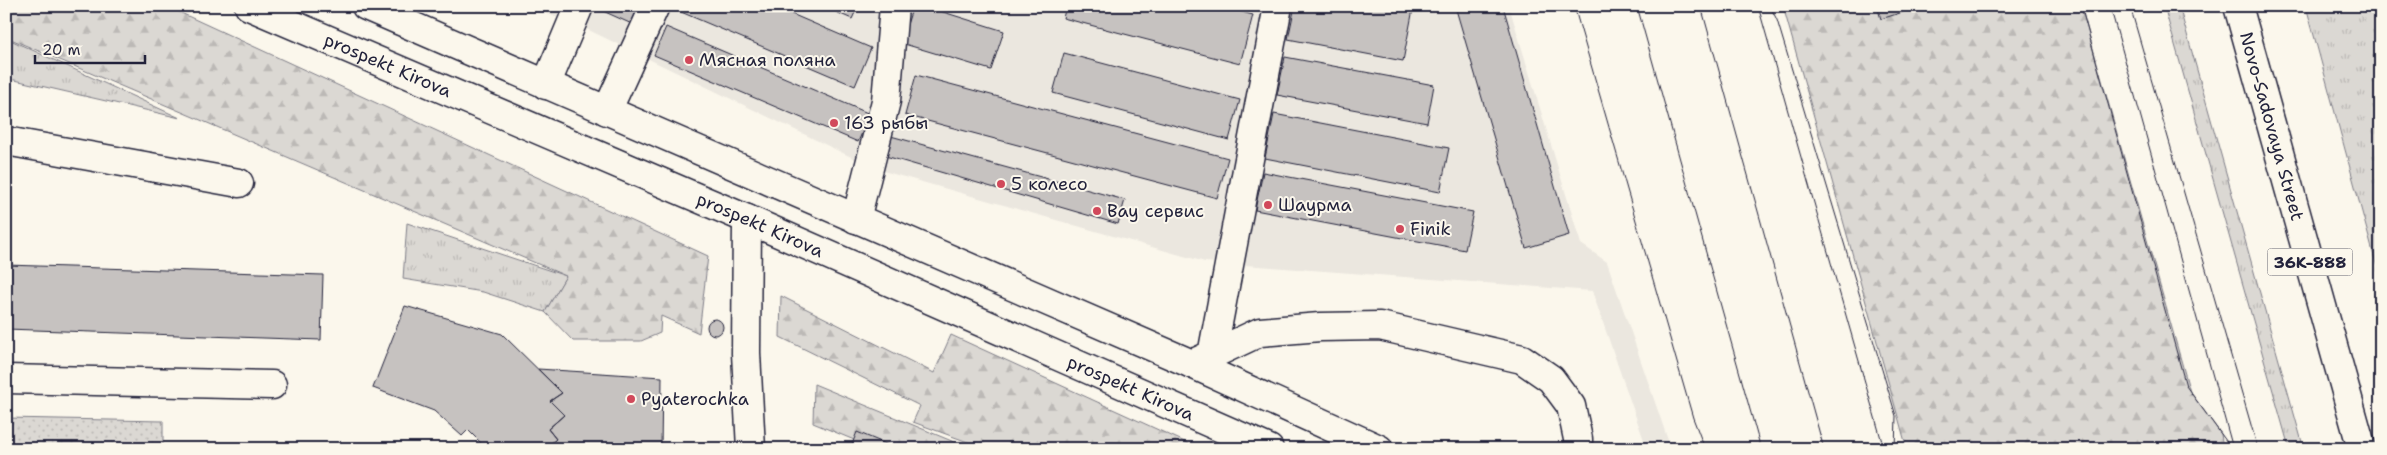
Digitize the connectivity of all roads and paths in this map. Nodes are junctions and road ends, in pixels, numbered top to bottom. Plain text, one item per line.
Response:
1 (249, 6) edge
2 (366, 6) edge
3 (580, 6) edge
4 (655, 6) edge
5 (894, 6) edge
6 (1278, 6) edge
7 (2238, 6) edge
8 (546, 85) junction
9 (607, 111) junction
10 (6, 141) edge
11 (239, 183) dead end
12 (747, 219) junction
13 (856, 219) junction
14 (1202, 360) junction
15 (6, 379) edge
16 (272, 386) dead end
17 (751, 449) edge
18 (1269, 449) edge
19 (1379, 449) edge
20 (1578, 449) edge
21 (2362, 449) edge

1 - 12 main road, prospekt Kirova
2 - 8 main road
3 - 8 main road
4 - 9 main road
5 - 13 main road
6 - 14 main road
7 - 21 main road, Novo-Sadovaya Street / 36К-888
8 - 9 main road
9 - 13 main road
10 - 11 main road
12 - 17 main road
12 - 18 main road, prospekt Kirova
13 - 14 main road
14 - 19 main road
14 - 20 main road
15 - 16 main road

